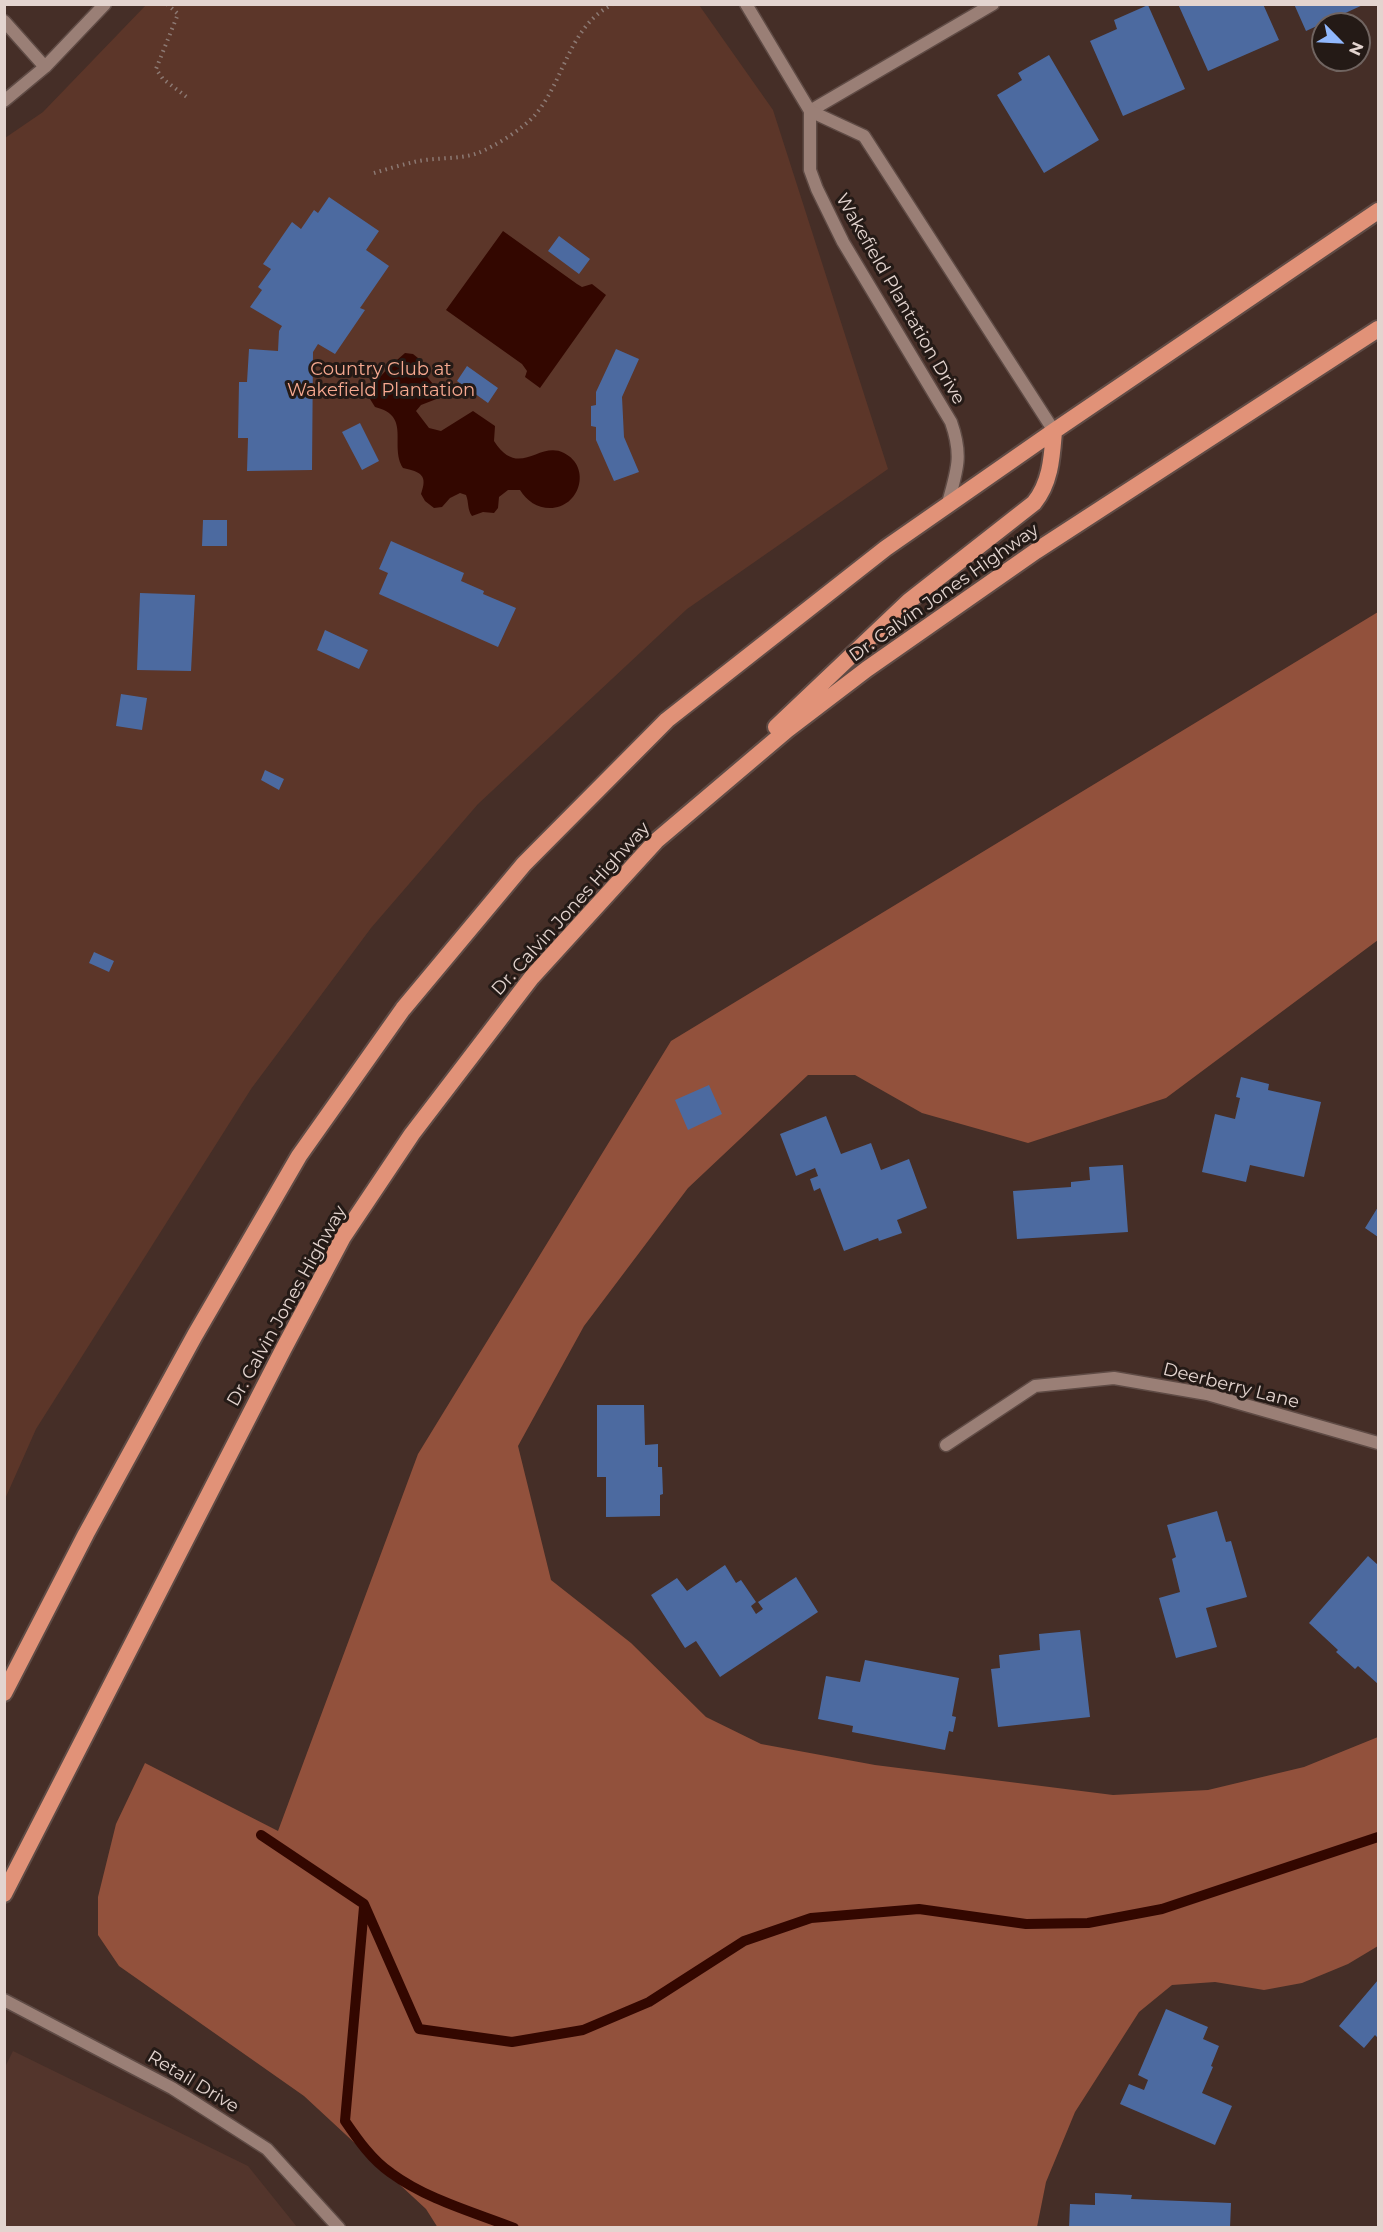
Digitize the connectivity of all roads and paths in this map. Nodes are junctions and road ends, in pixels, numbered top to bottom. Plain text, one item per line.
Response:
1 (105, 4) edge
2 (167, 4) edge
3 (613, 4) edge
4 (746, 4) edge
5 (993, 4) edge
6 (4, 21) edge
7 (45, 67) junction
8 (188, 98) dead end
9 (4, 101) edge
10 (810, 111) junction
11 (374, 173) dead end
12 (1378, 211) edge
13 (1378, 329) edge
14 (1054, 431) junction
15 (948, 503) junction
16 (656, 841) junction
17 (1378, 1443) edge
18 (946, 1445) dead end
19 (4, 1693) edge
20 (4, 1894) edge
21 (4, 2000) edge
22 (339, 2228) edge

1 - 7 street
2 - 8 path
3 - 11 path
4 - 10 street
5 - 10 street
6 - 7 street
7 - 9 street
10 - 14 street
10 - 15 street, Wakefield Plantation Drive
12 - 14 highway
13 - 16 highway, Dr. Calvin Jones Highway
14 - 15 highway
14 - 16 highway
15 - 19 highway
16 - 20 highway, Dr. Calvin Jones Highway
17 - 18 street, Deerberry Lane
21 - 22 street, Retail Drive

